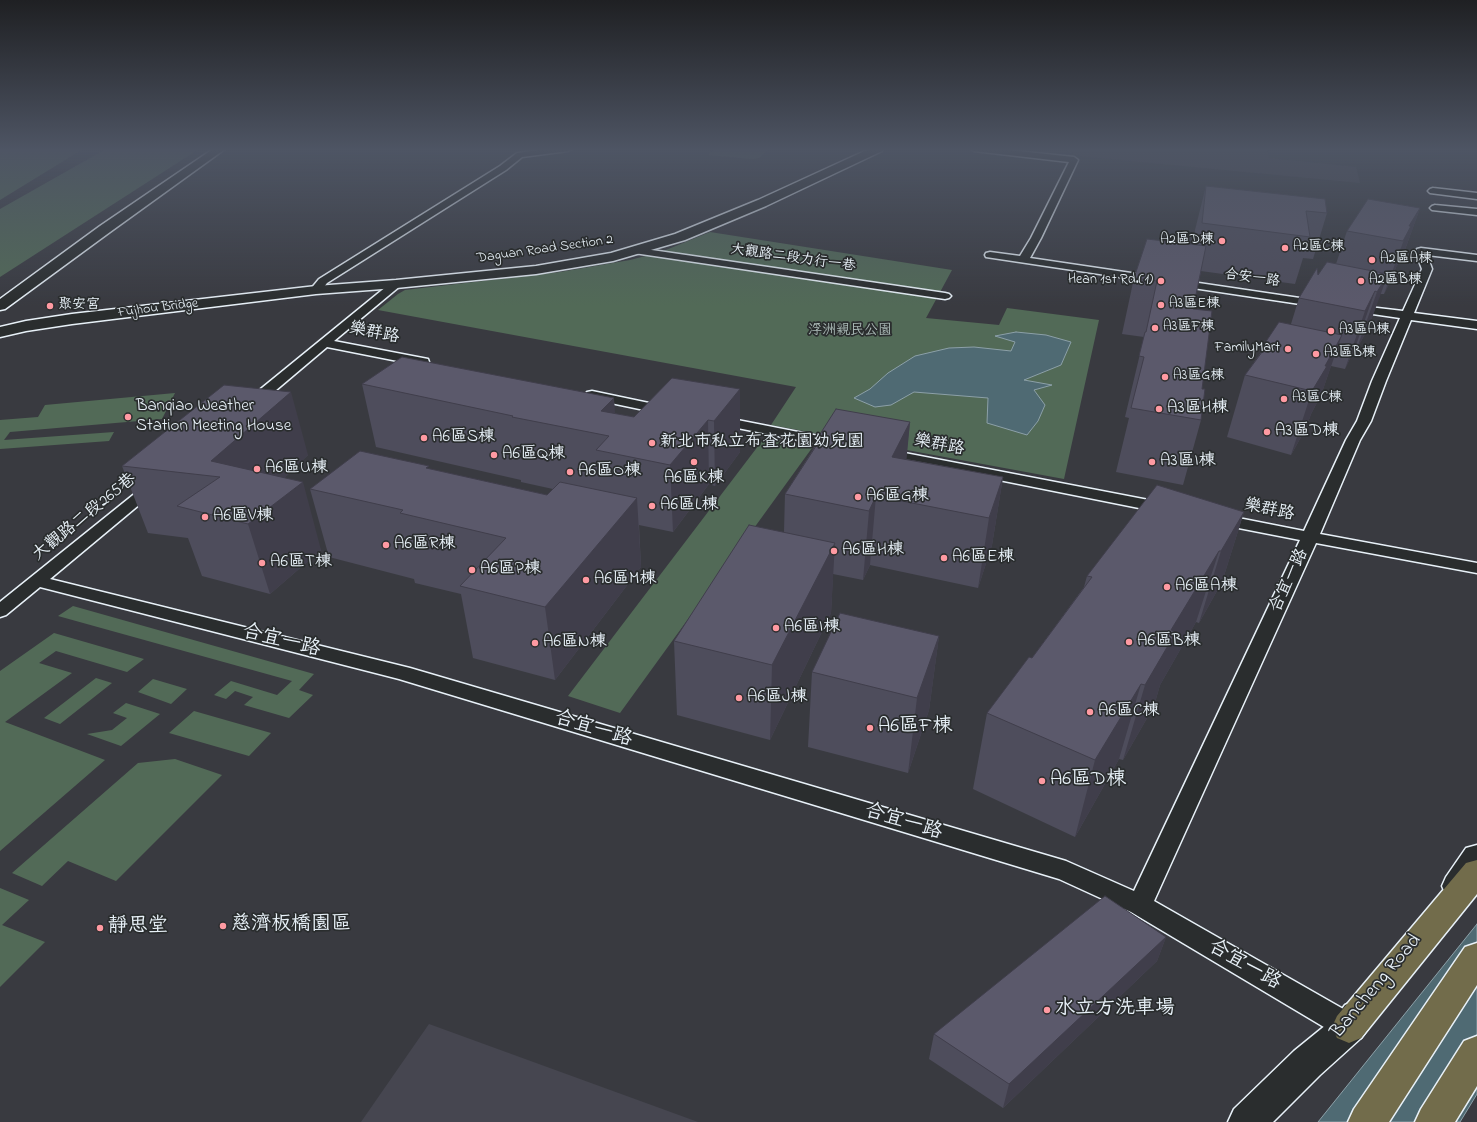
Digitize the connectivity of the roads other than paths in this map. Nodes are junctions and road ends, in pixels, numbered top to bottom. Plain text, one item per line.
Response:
1 (145, 201) edge
2 (450, 201) edge
3 (766, 201) edge
4 (1054, 201) edge
5 (1434, 208) dead end
6 (1477, 212) edge
7 (638, 251) junction
8 (990, 255) dead end
9 (1477, 258) edge
10 (1023, 260) junction
11 (396, 284) junction
12 (316, 290) junction
13 (945, 296) dead end
14 (1329, 305) edge
15 (0, 306) edge
16 (1344, 307) edge
17 (1407, 315) junction
18 (1477, 325) edge
19 (2, 330) edge
20 (325, 343) junction
21 (440, 365) edge
22 (581, 393) edge
23 (243, 411) edge
24 (685, 414) edge
25 (707, 418) edge
26 (853, 447) edge
27 (869, 450) edge
28 (161, 479) edge
29 (1175, 510) edge
30 (1206, 516) edge
31 (1310, 537) junction
32 (1477, 568) edge
33 (37, 581) junction
34 (0, 611) edge
35 (1477, 857) edge
36 (1477, 872) edge
37 (1140, 905) junction
38 (1477, 957) edge
39 (1349, 1027) junction
40 (1477, 1053) edge
41 (1247, 1122) edge
42 (1367, 1122) edge
43 (1434, 1122) edge

1 - 15 main road
2 - 12 street
3 - 7 main road, Daguan Road Section 2
4 - 10 street
5 - 6 street
7 - 11 main road, Daguan Road Section 2
7 - 13 street, 大觀路二段力行一巷
8 - 10 street, 合安一路
9 - 17 street, 合宜一路
10 - 14 street, 合安一路
11 - 12 main road, Daguan Road Section 2
11 - 20 street
12 - 19 main road, Fujhou Bridge
12 - 19 main road
16 - 17 street
17 - 18 street
17 - 31 street, 合宜一路
20 - 21 street, 樂群路
20 - 23 street
22 - 24 street
25 - 26 street
27 - 29 street, 樂群路
28 - 33 street, 大觀路二段265巷
30 - 31 street, 樂群路
31 - 32 street, 樂群路
31 - 37 street, 合宜一路
33 - 34 street, 大觀路二段265巷
33 - 37 street, 合宜一路
35 - 39 main road, Bancheng Road
36 - 39 highway
37 - 39 street, 合宜一路
38 - 42 highway
39 - 41 main road, Bancheng Road
40 - 43 highway

